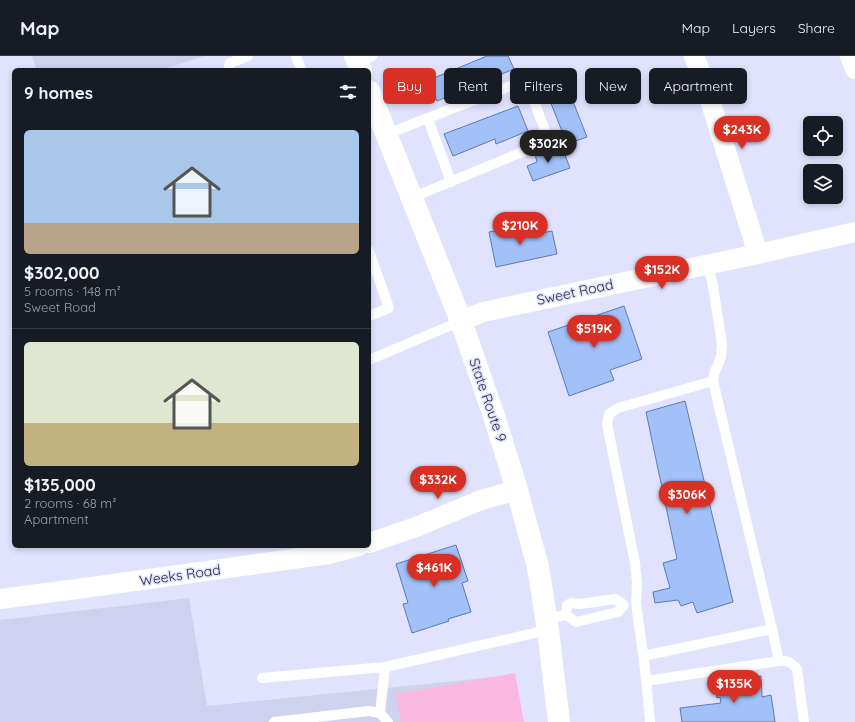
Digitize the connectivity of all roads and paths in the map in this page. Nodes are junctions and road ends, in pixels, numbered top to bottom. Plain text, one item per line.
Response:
1 (248, 56) edge
2 (296, 56) edge
3 (694, 56) edge
4 (850, 56) edge
5 (229, 68) edge
6 (300, 68) edge
7 (855, 69) edge
8 (371, 96) edge
9 (428, 119) junction
10 (387, 134) junction
11 (451, 182) junction
12 (411, 198) junction
13 (855, 232) edge
14 (758, 254) junction
15 (371, 256) edge
16 (708, 264) junction
17 (371, 315) edge
18 (461, 321) junction
19 (371, 359) edge
20 (713, 381) junction
21 (517, 490) junction
22 (371, 542) edge
23 (352, 548) edge
24 (0, 599) edge
25 (636, 603) junction
26 (624, 606) junction
27 (554, 621) junction
28 (772, 629) junction
29 (643, 656) junction
30 (779, 661) junction
31 (385, 667) junction
32 (262, 678) dead end
33 (646, 681) junction
34 (380, 713) junction
35 (274, 722) edge
36 (388, 722) edge
37 (559, 722) edge
38 (650, 722) edge
39 (804, 722) edge

1 - 5 lane
2 - 6 lane
3 - 14 street
4 - 7 street
8 - 10 main road, State Route 9
9 - 10 lane
9 - 11 lane
9 - 11 lane
10 - 12 main road, State Route 9
11 - 12 lane
12 - 18 main road, State Route 9
13 - 14 street, Sweet Road
14 - 16 street, Sweet Road
15 - 17 lane
16 - 18 street, Sweet Road
16 - 20 lane
18 - 19 lane
18 - 21 main road, State Route 9
20 - 25 lane
20 - 28 lane
21 - 22 street
21 - 27 main road, State Route 9
23 - 24 street, Weeks Road
25 - 26 lane
25 - 29 lane
26 - 27 lane
26 - 27 lane
27 - 31 lane
27 - 37 main road, State Route 9
28 - 29 lane
28 - 30 lane
29 - 33 lane
30 - 33 lane
30 - 39 lane
31 - 32 lane
31 - 34 lane
33 - 38 lane
34 - 35 lane
34 - 36 lane

